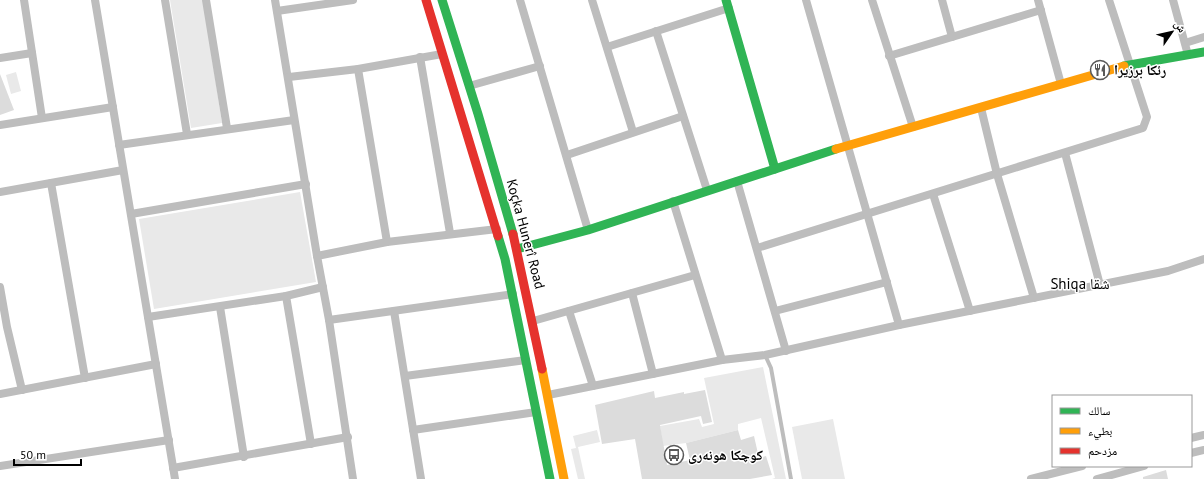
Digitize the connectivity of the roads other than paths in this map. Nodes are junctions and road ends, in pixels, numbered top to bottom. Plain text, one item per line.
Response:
1 (24, 0) edge
2 (95, 0) edge
3 (165, 0) edge
4 (206, 0) edge
5 (275, 0) edge
6 (353, 0) edge
7 (426, 0) edge
8 (442, 0) edge
9 (520, 0) edge
10 (592, 0) edge
11 (806, 0) edge
12 (872, 0) edge
13 (942, 0) edge
14 (1038, 0) edge
15 (1109, 0) edge
16 (1173, 0) edge
17 (728, 4) edge
18 (1041, 10) junction
19 (277, 11) junction
20 (656, 31) junction
21 (952, 37) junction
22 (1204, 37) edge
23 (1185, 43) junction
24 (607, 47) junction
25 (1204, 52) edge
26 (32, 53) junction
27 (442, 54) junction
28 (1188, 55) junction
29 (889, 56) junction
30 (0, 58) edge
31 (420, 58) junction
32 (1128, 65) junction
33 (540, 66) junction
34 (358, 68) junction
35 (289, 77) junction
36 (1061, 84) junction
37 (469, 86) junction
38 (113, 107) junction
39 (981, 108) junction
40 (478, 114) junction
41 (682, 116) junction
42 (42, 118) junction
43 (462, 119) junction
44 (294, 120) junction
45 (0, 125) edge
46 (913, 127) junction
47 (227, 128) junction
48 (633, 132) junction
49 (187, 134) junction
50 (119, 145) junction
51 (847, 146) junction
52 (1065, 153) junction
53 (567, 155) junction
54 (775, 169) junction
55 (123, 170) junction
56 (997, 174) junction
57 (737, 181) junction
58 (51, 183) junction
59 (306, 184) junction
60 (707, 190) junction
61 (0, 192) edge
62 (933, 194) junction
63 (673, 201) junction
64 (131, 214) junction
65 (866, 215) junction
66 (497, 229) junction
67 (588, 230) junction
68 (450, 233) junction
69 (386, 242) junction
70 (758, 248) junction
71 (517, 249) junction
72 (317, 256) junction
73 (1204, 259) edge
74 (695, 275) junction
75 (886, 282) junction
76 (1100, 285) junction
77 (0, 287) edge
78 (323, 287) junction
79 (632, 293) junction
80 (513, 294) junction
81 (286, 296) junction
82 (1034, 298) junction
83 (220, 307) junction
84 (394, 311) junction
85 (569, 311) junction
86 (775, 311) junction
87 (970, 311) junction
88 (148, 317) junction
89 (329, 320) junction
90 (533, 321) junction
91 (899, 325) junction
92 (3, 328) edge
93 (786, 351) junction
94 (765, 355) junction
95 (526, 360) junction
96 (722, 360) junction
97 (156, 364) junction
98 (653, 374) junction
99 (405, 376) junction
100 (85, 378) junction
101 (593, 386) junction
102 (22, 390) junction
103 (0, 394) edge
104 (548, 395) junction
105 (536, 412) junction
106 (413, 430) junction
107 (1204, 435) edge
108 (348, 437) junction
109 (1192, 438) edge
110 (169, 440) junction
111 (311, 444) junction
112 (1204, 450) edge
113 (1192, 453) edge
114 (244, 457) junction
115 (0, 466) edge
116 (1078, 467) edge
117 (1140, 467) edge
118 (173, 468) junction
119 (175, 479) edge
120 (353, 479) edge
121 (421, 479) edge
122 (549, 479) edge
123 (564, 479) edge
124 (791, 479) edge
125 (1031, 479) edge
126 (1097, 479) edge

1 - 26 street
2 - 38 street
3 - 49 street
4 - 47 street
5 - 19 street
6 - 19 street
7 - 27 main road
8 - 37 main road, Koçka Hunerî Road
9 - 33 street
10 - 24 street
11 - 51 street
12 - 29 street
13 - 21 street
14 - 18 street
15 - 32 street
16 - 23 street
17 - 20 street
17 - 54 main road
18 - 21 street
18 - 36 street
19 - 35 street
20 - 24 street
20 - 41 street
21 - 29 street
22 - 23 street
23 - 28 street
24 - 48 street
25 - 28 main road
26 - 30 street
26 - 42 street
27 - 31 street
27 - 43 main road
28 - 32 main road
29 - 46 street
31 - 34 street
31 - 68 street
32 - 36 main road
32 - 52 street
33 - 37 street
33 - 53 street
34 - 35 street
34 - 69 street
35 - 44 street
36 - 39 main road
37 - 40 main road, Koçka Hunerî Road
38 - 42 street
38 - 50 street
39 - 46 main road
39 - 56 street
40 - 43 main road
40 - 71 main road, Koçka Hunerî Road
41 - 48 street
41 - 60 street
42 - 45 street
43 - 66 main road
44 - 47 street
44 - 59 street
46 - 51 main road
47 - 49 street
48 - 53 street
49 - 50 street
50 - 55 street
51 - 54 main road
51 - 65 street
52 - 56 street
52 - 76 street
53 - 67 street
54 - 57 main road
55 - 58 street
55 - 64 street
56 - 62 street
56 - 82 street
57 - 60 main road
57 - 70 street
58 - 61 street
58 - 100 street
59 - 64 street
59 - 72 street
60 - 63 main road
62 - 65 street
62 - 87 street
63 - 67 main road
63 - 74 street
64 - 88 street
65 - 70 street
65 - 75 street
66 - 68 street
66 - 80 main road
67 - 71 main road
68 - 69 street
69 - 72 street
70 - 86 street
71 - 90 main road, Koçka Hunerî Road
72 - 78 street
73 - 76 street
74 - 79 street
74 - 96 street
75 - 86 street
75 - 91 street
76 - 82 street
77 - 92 street
78 - 81 street
78 - 89 street
79 - 85 street
79 - 98 street
80 - 84 street
80 - 95 main road
81 - 83 street
81 - 111 street
82 - 87 street
83 - 88 street
83 - 114 street
84 - 89 street
84 - 99 street
85 - 90 street
85 - 101 street
86 - 93 street
87 - 91 street
88 - 97 street
89 - 108 street
90 - 104 main road, Koçka Hunerî Road
91 - 93 street
92 - 102 street
93 - 94 street
94 - 96 street
94 - 124 lane
95 - 99 street
95 - 105 main road
96 - 98 street
97 - 100 street
97 - 110 street
98 - 101 street
99 - 106 street
100 - 102 street
101 - 104 street
102 - 103 street
104 - 123 main road, Koçka Hunerî Road
105 - 106 street
105 - 122 main road
106 - 121 street
107 - 109 street
108 - 111 street
108 - 120 street
110 - 115 street
110 - 118 street
111 - 114 street
112 - 113 street
114 - 118 street
116 - 125 street
117 - 126 street
118 - 119 street

